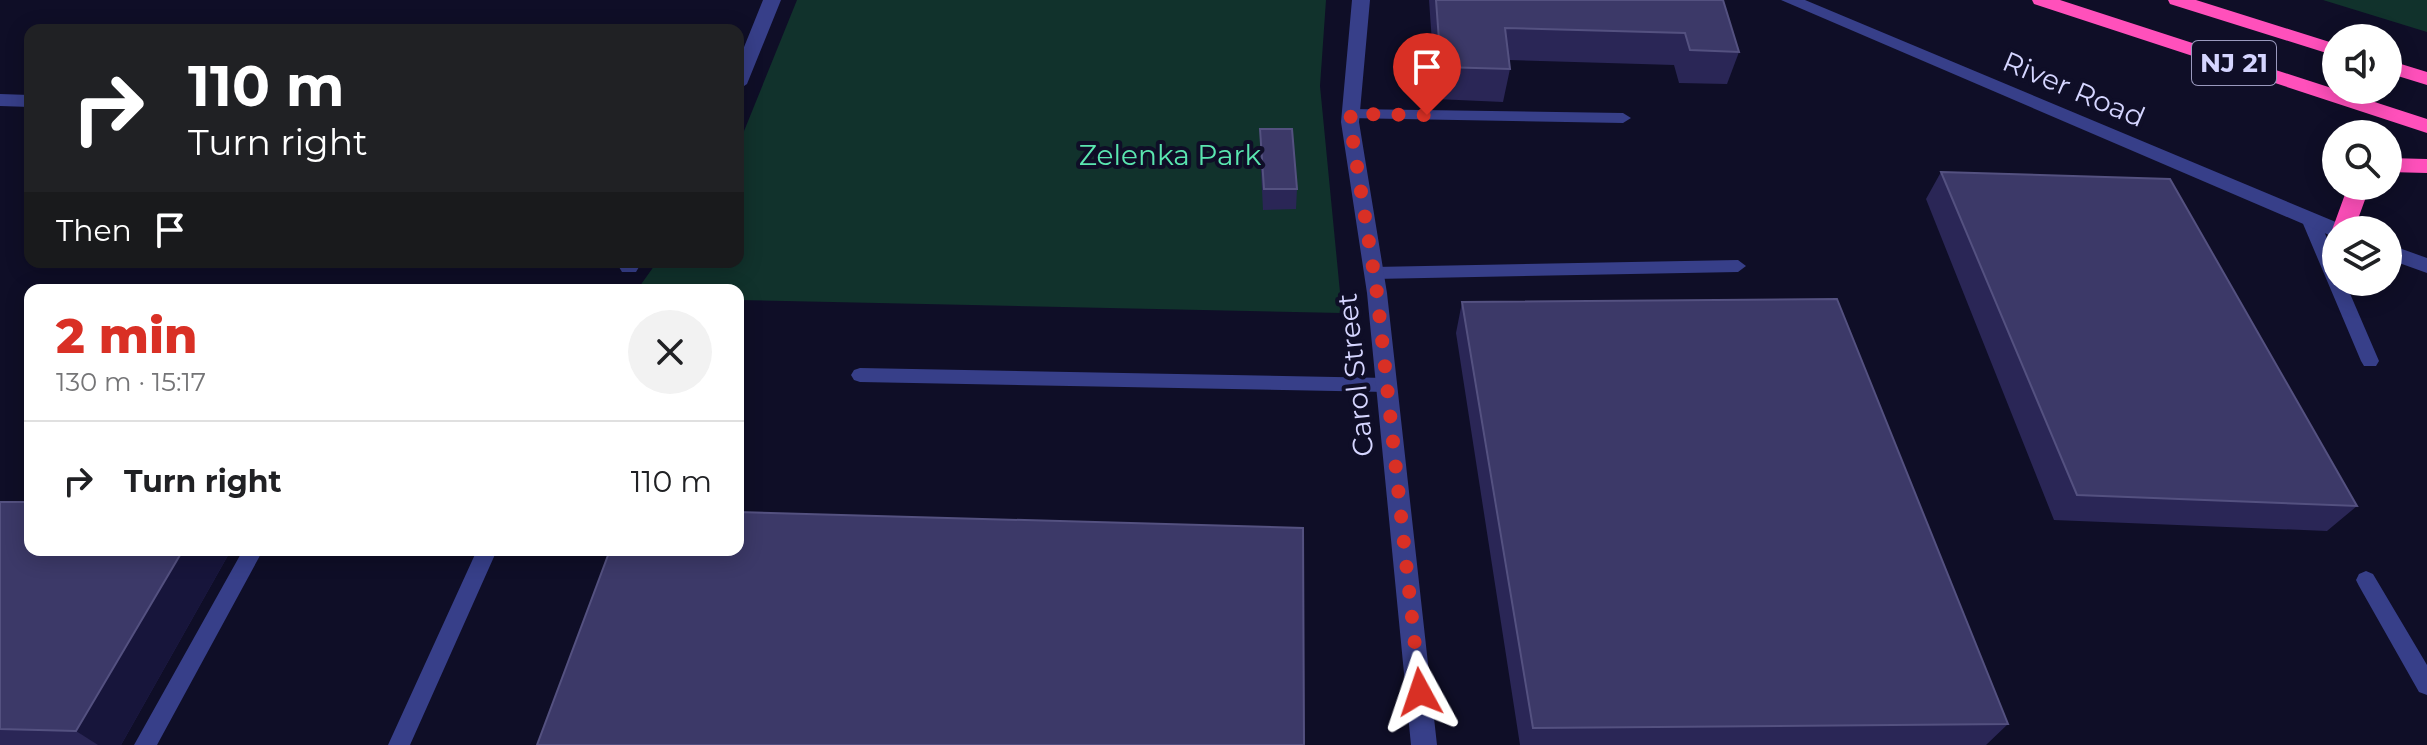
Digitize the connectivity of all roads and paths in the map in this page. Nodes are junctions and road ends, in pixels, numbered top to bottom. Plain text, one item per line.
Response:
1 (772, 0) edge
2 (1361, 0) edge
3 (1790, 0) edge
4 (2041, 0) edge
5 (2177, 0) edge
6 (2322, 46) edge
7 (744, 69) edge
8 (2402, 71) edge
9 (2427, 79) edge
10 (0, 100) edge
11 (24, 101) edge
12 (1351, 114) junction
13 (1623, 118) dead end
14 (2427, 126) edge
15 (2402, 165) edge
16 (2427, 166) edge
17 (2309, 219) junction
18 (2322, 224) edge
19 (2322, 249) edge
20 (2402, 256) edge
21 (1738, 266) dead end
22 (2427, 266) edge
23 (1374, 273) junction
24 (2342, 296) edge
25 (2370, 361) dead end
26 (860, 375) dead end
27 (1387, 385) junction
28 (250, 556) edge
29 (484, 556) edge
30 (2366, 580) dead end
31 (2427, 685) edge
32 (145, 745) edge
33 (399, 745) edge
34 (1424, 745) edge

1 - 7 street
2 - 12 street, Carol Street
3 - 17 street, River Road
4 - 14 highway, NJ 21
5 - 6 highway, NJ 21
8 - 9 highway
10 - 11 street
12 - 13 lane
12 - 23 street, Carol Street
15 - 16 highway
17 - 18 street, River Road
17 - 19 lane
20 - 22 street
21 - 23 lane
23 - 27 street, Carol Street
24 - 25 lane
26 - 27 lane
27 - 34 street, Carol Street
28 - 32 lane
29 - 33 lane
30 - 31 lane

